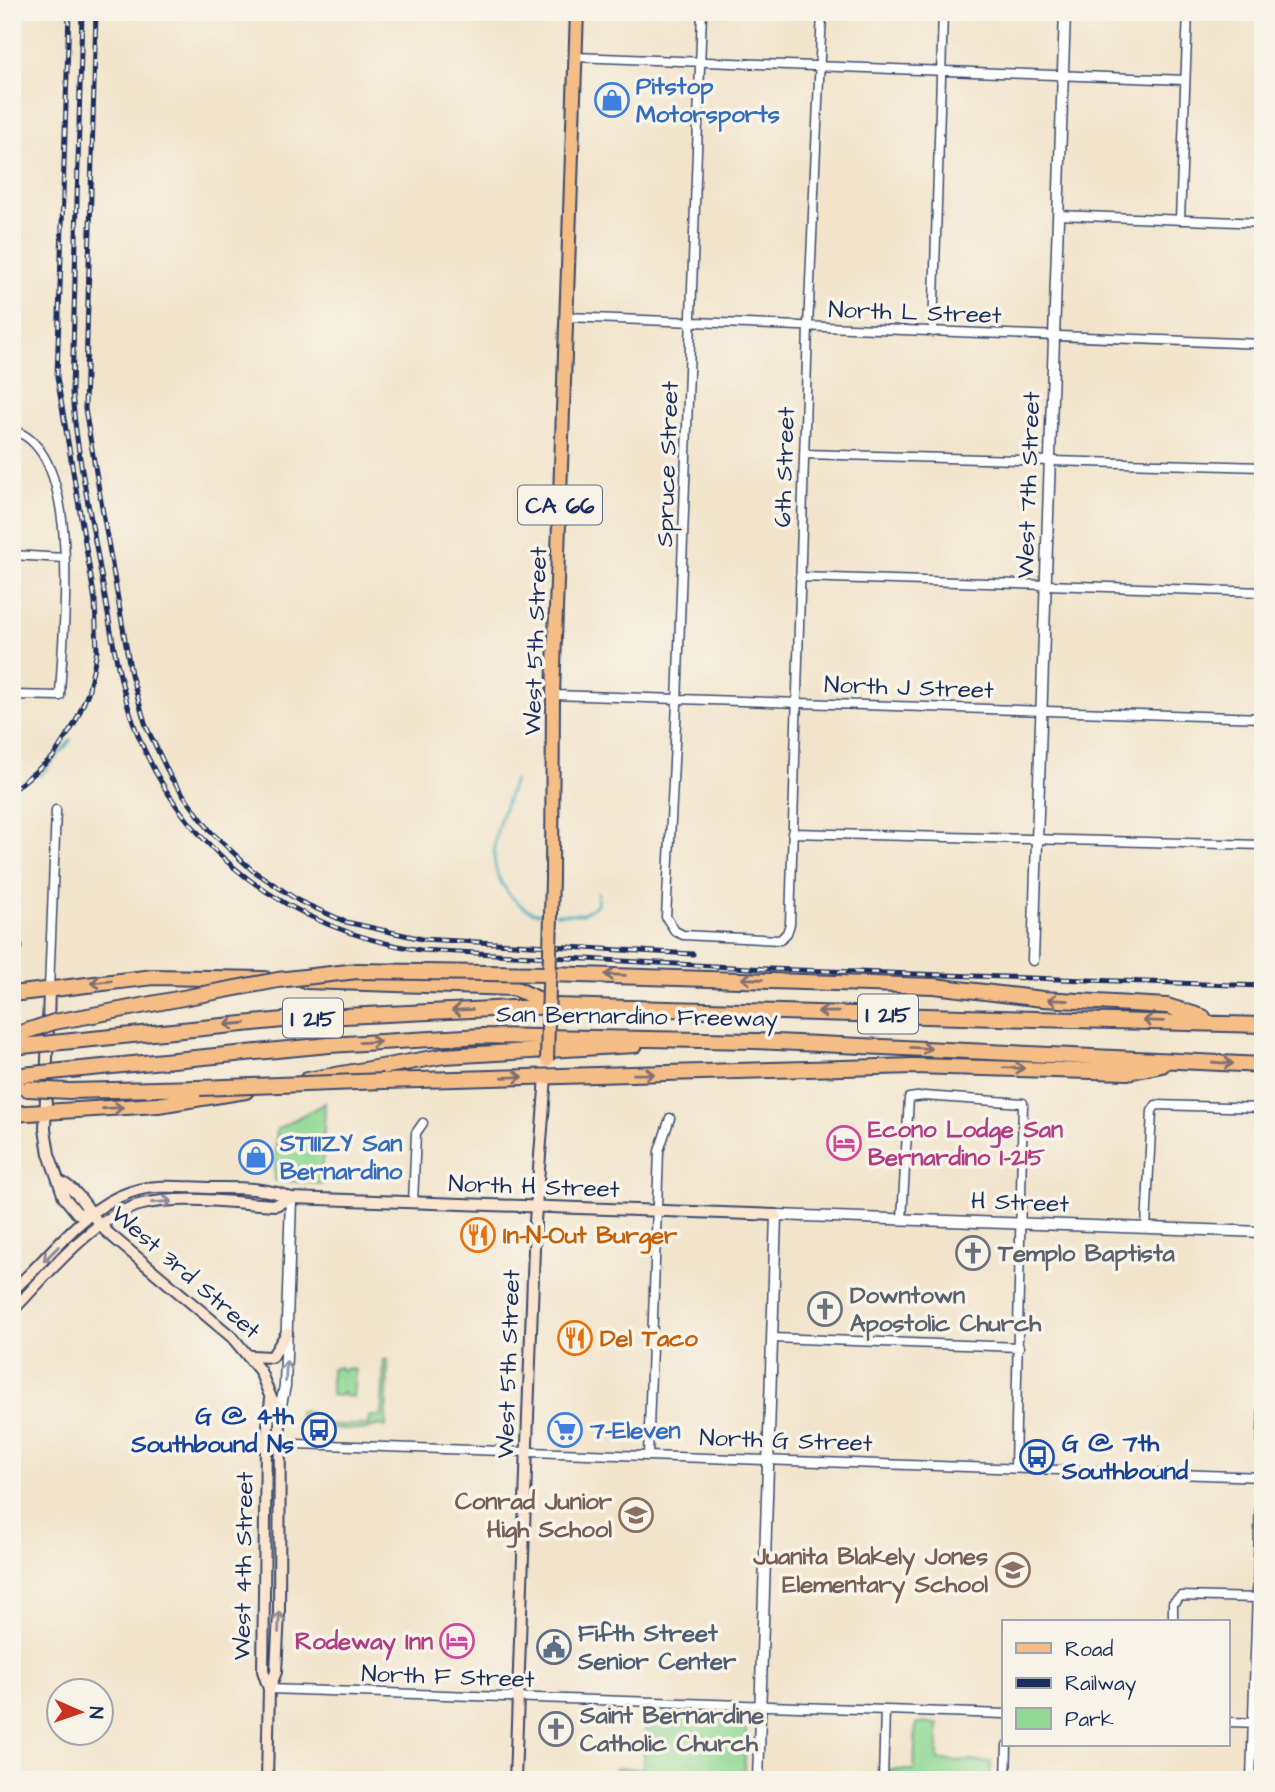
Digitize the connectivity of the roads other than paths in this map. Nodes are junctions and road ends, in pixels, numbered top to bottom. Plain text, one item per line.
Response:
1 (577, 12) edge
2 (702, 12) edge
3 (822, 12) edge
4 (943, 12) edge
5 (1065, 12) edge
6 (1188, 12) edge
7 (575, 57) junction
8 (701, 62) junction
9 (821, 66) junction
10 (941, 70) junction
11 (1063, 75) junction
12 (1185, 80) junction
13 (1058, 215) junction
14 (1180, 220) junction
15 (1263, 223) edge
16 (566, 317) junction
17 (691, 322) junction
18 (808, 327) junction
19 (933, 331) junction
20 (1054, 336) junction
21 (1263, 344) edge
22 (12, 430) edge
23 (804, 454) junction
24 (1049, 461) junction
25 (1263, 467) edge
26 (12, 555) edge
27 (64, 558) junction
28 (800, 577) junction
29 (1045, 586) junction
30 (1263, 592) edge
31 (12, 695) edge
32 (553, 695) junction
33 (677, 699) junction
34 (796, 702) junction
35 (1041, 712) junction
36 (1263, 718) edge
37 (56, 810) dead end
38 (792, 833) junction
39 (1037, 839) junction
40 (1263, 845) edge
41 (790, 924) joint
42 (1033, 960) dead end
43 (549, 974) junction
44 (49, 989) junction
45 (12, 994) edge
46 (555, 1006) junction
47 (1221, 1023) junction
48 (1263, 1025) edge
49 (12, 1036) edge
50 (755, 1041) junction
51 (12, 1047) edge
52 (1184, 1061) junction
53 (1263, 1065) edge
54 (546, 1069) junction
55 (19, 1080) edge
56 (1263, 1108) edge
57 (45, 1112) junction
58 (12, 1114) edge
59 (670, 1118) dead end
60 (423, 1123) dead end
61 (291, 1199) junction
62 (413, 1203) junction
63 (536, 1207) junction
64 (657, 1211) junction
65 (90, 1215) junction
66 (776, 1215) junction
67 (902, 1219) junction
68 (1023, 1223) junction
69 (99, 1225) junction
70 (1146, 1228) junction
71 (1263, 1232) edge
72 (12, 1292) edge
73 (12, 1311) edge
74 (287, 1333) junction
75 (772, 1338) junction
76 (1019, 1347) junction
77 (251, 1356) junction
78 (271, 1398) junction
79 (1263, 1405) edge
80 (279, 1409) junction
81 (266, 1443) junction
82 (280, 1443) junction
83 (526, 1451) junction
84 (648, 1456) junction
85 (768, 1460) junction
86 (1015, 1468) junction
87 (1262, 1477) edge
88 (1257, 1598) junction
89 (1173, 1620) edge
90 (269, 1689) junction
91 (517, 1697) junction
92 (761, 1706) junction
93 (886, 1710) junction
94 (1002, 1714) edge
95 (1230, 1722) edge
96 (1253, 1723) junction
97 (1263, 1723) edge
98 (1007, 1746) edge
99 (267, 1780) edge
100 (515, 1780) edge
101 (758, 1780) edge
102 (883, 1780) edge
103 (1006, 1780) edge
104 (1251, 1780) edge

1 - 7 main road, West 5th Street / CA 66
2 - 8 street, Spruce Street
3 - 9 street, 6th Street
4 - 10 street
5 - 11 street, West 7th Street
6 - 12 street
7 - 8 street
7 - 16 main road, West 5th Street / CA 66
8 - 9 street
8 - 17 street, Spruce Street
9 - 10 street
9 - 18 street, 6th Street
10 - 11 street
10 - 19 street
11 - 12 street
11 - 13 street, West 7th Street
12 - 14 street
13 - 14 street
13 - 20 street, West 7th Street
14 - 15 street
16 - 17 street, North L Street
16 - 32 main road, West 5th Street / CA 66
17 - 18 street, North L Street
17 - 33 street, Spruce Street
18 - 19 street, North L Street
18 - 23 street, 6th Street
19 - 20 street, North L Street
20 - 21 street, North L Street
20 - 24 street, West 7th Street
22 - 27 street
23 - 24 street
23 - 28 street, 6th Street
24 - 25 street
24 - 29 street, West 7th Street
26 - 27 street
27 - 31 street
28 - 29 street
28 - 34 street, 6th Street
29 - 30 street
29 - 35 street, West 7th Street
32 - 33 street, North J Street
32 - 43 main road, West 5th Street / CA 66, bridge
33 - 34 street, North J Street
33 - 41 street, Spruce Street
34 - 35 street, North J Street
34 - 38 street, 6th Street
35 - 36 street, North J Street
35 - 39 street, West 7th Street
37 - 44 street, West 3rd Street
38 - 39 street
38 - 41 street, 6th Street
39 - 40 street
39 - 42 street, West 7th Street
47 -> 43 highway
43 - 49 highway, bridge
43 - 54 main road, West 5th Street / CA 66, bridge
44 - 45 highway
46 -> 44 highway
44 - 57 main road, West 3rd Street
47 -> 46 highway, San Bernardino Freeway / I 215
46 -> 51 highway, San Bernardino Freeway / I 215, bridge
47 - 48 highway, San Bernardino Freeway / I 215
50 -> 52 highway, San Bernardino Freeway / I 215
55 -> 50 highway, San Bernardino Freeway / I 215, bridge
57 -> 50 highway
52 -> 53 highway, San Bernardino Freeway / I 215
54 -> 52 highway
55 -> 54 highway, bridge
54 - 63 main road, West 5th Street
56 - 70 street
57 - 58 highway
57 - 65 main road, West 3rd Street
59 - 64 street
60 - 62 street
61 - 62 main road, North H Street
61 - 65 main road, North H Street
69 -> 61 main road, North H Street
61 - 74 street
62 - 63 main road, North H Street
63 - 64 main road, North H Street
63 - 83 main road, West 5th Street
64 - 66 main road, North H Street
64 - 84 street
65 - 69 main road, West 3rd Street
65 -> 72 main road
66 - 67 street, H Street
66 - 75 street
67 - 68 street, H Street
67 - 68 street
68 - 70 street, H Street
68 - 76 street
69 - 73 main road
69 - 77 main road, West 3rd Street
70 - 71 street, H Street
74 - 77 main road
80 -> 74 street
75 - 76 street
75 - 85 street
76 - 86 street
77 - 78 main road, West 3rd Street
78 - 80 main road, West 3rd Street
78 - 81 main road
79 - 87 street
80 - 82 main road
81 - 82 street, North G Street
81 - 90 main road, West 4th Street
82 - 83 street, North G Street
90 -> 82 main road, West 4th Street
83 - 84 street, North G Street
83 - 91 main road, West 5th Street
84 - 85 street, North G Street
85 - 86 street, North G Street
85 - 92 street
86 - 87 street, North G Street
87 - 88 street
88 - 89 street
88 - 96 street
90 - 91 street, North F Street
90 - 99 main road, West 4th Street
91 - 92 street, North F Street
91 - 100 main road, West 5th Street
92 - 93 street, North F Street
92 - 101 street
93 - 94 street, North F Street
93 - 102 street
95 - 96 street
96 - 97 street
96 - 104 street
98 - 103 street

